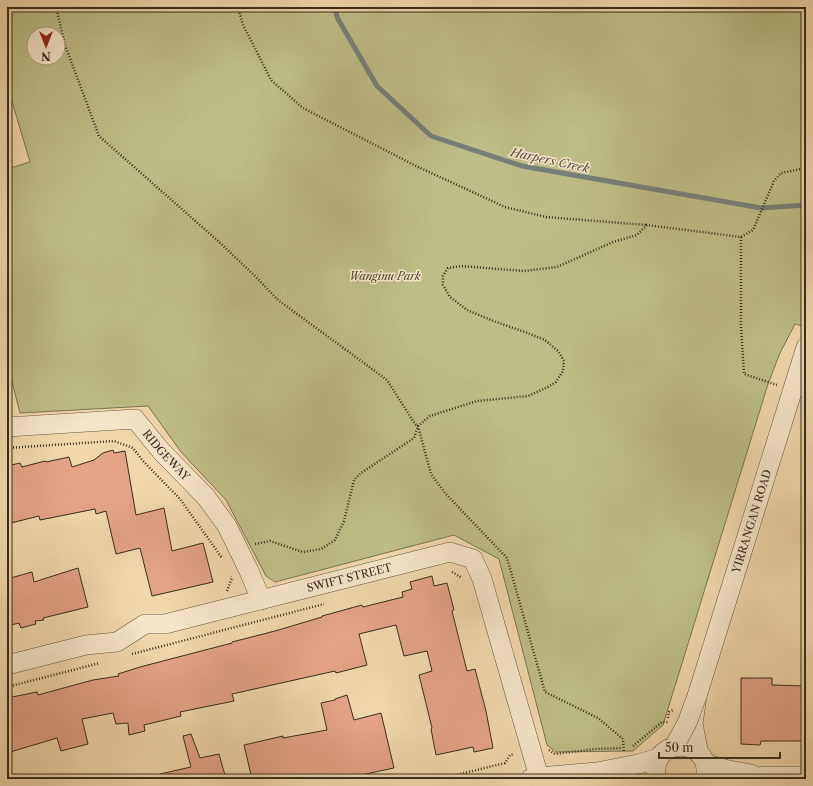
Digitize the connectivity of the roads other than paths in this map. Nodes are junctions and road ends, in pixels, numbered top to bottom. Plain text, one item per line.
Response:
1 (806, 347) edge
2 (7, 427) edge
3 (262, 600) junction
4 (7, 665) edge
5 (697, 696) junction
6 (674, 747) junction
7 (659, 758) junction
8 (703, 766) edge
9 (597, 772) junction
10 (766, 776) junction
11 (806, 776) edge
12 (535, 778) edge
13 (643, 779) edge
14 (657, 779) edge
15 (736, 779) edge

1 - 5 street, YIRRANGAN ROAD
2 - 3 street, RIDGEWAY
3 - 4 street, SWIFT STREET
3 - 12 street, SWIFT STREET
5 - 6 street, YIRRANGAN ROAD, bridge
5 - 8 street, YIRRANGAN ROAD
6 - 7 street
6 - 8 street
7 - 9 street
7 - 14 street
8 - 10 street
9 - 12 street
9 - 13 street
10 - 11 street
10 - 15 street

